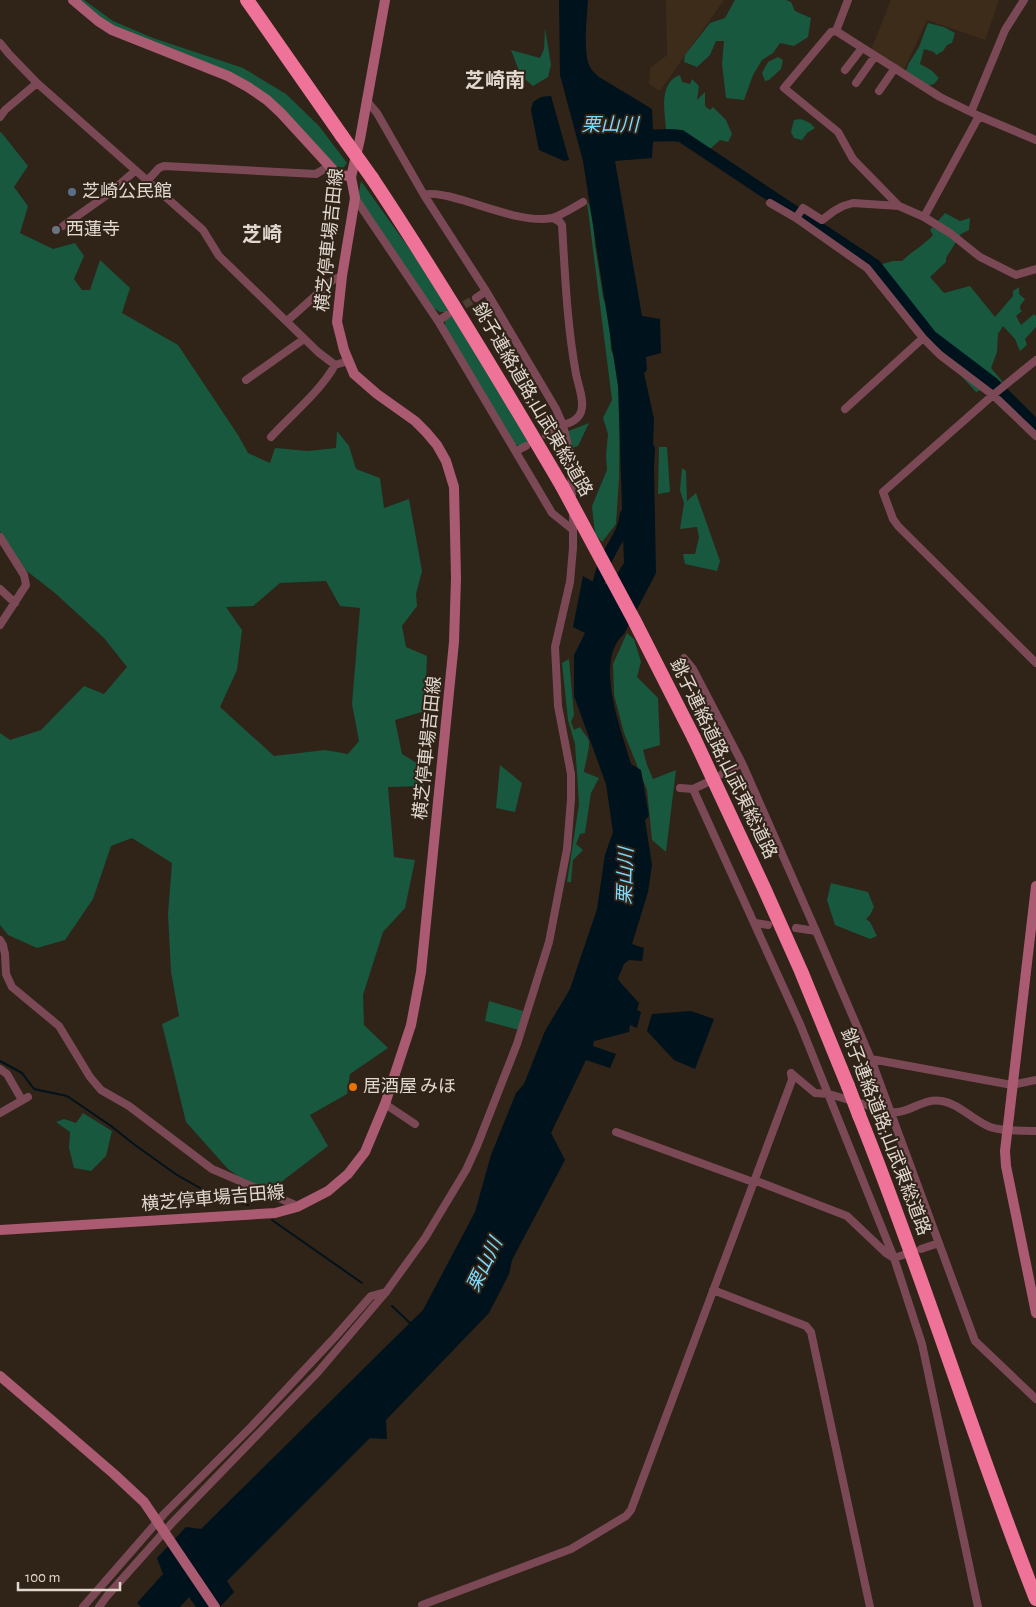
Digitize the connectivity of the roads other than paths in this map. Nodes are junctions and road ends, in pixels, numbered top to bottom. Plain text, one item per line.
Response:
1 (73, 0) edge
2 (247, 0) edge
3 (385, 0) edge
4 (848, 0) edge
5 (1024, 0) edge
6 (836, 31) junction
7 (0, 43) edge
8 (862, 48) junction
9 (875, 56) junction
10 (895, 68) junction
11 (844, 70) dead end
12 (37, 83) junction
13 (856, 83) dead end
14 (880, 90) dead end
15 (366, 100) junction
16 (971, 112) junction
17 (979, 116) junction
18 (0, 117) edge
19 (1036, 140) edge
20 (329, 166) junction
21 (135, 171) junction
22 (351, 177) junction
23 (147, 181) junction
24 (424, 195) junction
25 (354, 198) junction
26 (583, 202) dead end
27 (770, 203) dead end
28 (899, 206) junction
29 (924, 217) junction
30 (553, 218) junction
31 (796, 218) junction
32 (63, 226) dead end
33 (1036, 269) edge
34 (342, 276) junction
35 (486, 291) junction
36 (476, 298) tunnel mouth
37 (447, 315) tunnel mouth
38 (438, 320) junction
39 (287, 321) junction
40 (923, 338) junction
41 (304, 339) junction
42 (1036, 360) edge
43 (348, 361) junction
44 (336, 365) junction
45 (246, 380) dead end
46 (993, 395) junction
47 (845, 409) dead end
48 (563, 426) junction
49 (546, 435) dead end
50 (1036, 436) edge
51 (271, 437) dead end
52 (526, 446) dead end
53 (516, 451) junction
54 (573, 530) junction
55 (0, 537) edge
56 (0, 589) edge
57 (15, 603) junction
58 (0, 626) edge
59 (684, 658) dead end
60 (1036, 663) edge
61 (742, 763) junction
62 (722, 774) dead end
63 (706, 783) dead end
64 (680, 788) dead end
65 (693, 789) junction
66 (1036, 886) edge
67 (755, 923) junction
68 (768, 924) dead end
69 (796, 928) dead end
70 (1034, 928) edge
71 (816, 931) junction
72 (0, 940) edge
73 (3, 964) edge
74 (871, 1059) junction
75 (0, 1069) edge
76 (1036, 1080) edge
77 (1012, 1085) junction
78 (829, 1094) junction
79 (385, 1104) junction
80 (890, 1112) junction
81 (0, 1113) edge
82 (415, 1124) dead end
83 (1006, 1130) junction
84 (1036, 1131) edge
85 (616, 1132) dead end
86 (753, 1182) junction
87 (297, 1207) junction
88 (0, 1230) edge
89 (939, 1243) junction
90 (921, 1249) dead end
91 (904, 1255) dead end
92 (894, 1258) junction
93 (713, 1290) junction
94 (386, 1292) junction
95 (1036, 1313) edge
96 (0, 1376) edge
97 (1036, 1399) edge
98 (1036, 1599) edge
99 (422, 1605) dead end
100 (82, 1607) edge
101 (99, 1607) edge
102 (215, 1607) edge
103 (870, 1607) edge
104 (978, 1607) edge

1 - 20 main road
2 - 98 highway, 銚子連絡道路;山武東総道路, bridge
3 - 15 main road, 横芝停車場吉田線
4 - 6 street
5 - 16 street
6 - 8 street
6 - 28 street
7 - 12 street
8 - 9 street
8 - 11 street
9 - 10 street
9 - 13 street
10 - 14 street
10 - 16 street
12 - 18 street
12 - 21 street
15 - 22 main road, 横芝停車場吉田線
15 - 24 street
16 - 17 street
17 - 19 street
17 - 29 street
20 - 22 main road
20 - 23 street
21 - 23 street
21 - 32 street
22 - 25 main road, 横芝停車場吉田線
23 - 39 street
24 - 30 street
24 - 35 street
25 - 34 main road, 横芝停車場吉田線
25 - 38 street
26 - 30 street
27 - 31 street
28 - 29 street
28 - 31 street
29 - 33 street
30 - 48 street
31 - 40 street
34 - 39 street
34 - 43 main road, 横芝停車場吉田線
35 - 36 street
35 - 48 street
37 - 38 street
38 - 53 street
39 - 41 street
40 - 46 street
40 - 47 street
41 - 44 street
41 - 45 street
42 - 46 street
43 - 44 street
43 - 79 main road, 横芝停車場吉田線
44 - 51 street
46 - 50 street
46 - 60 street
48 - 49 street
48 - 54 street
52 - 53 street
53 - 54 street
54 - 94 street
55 - 57 street
56 - 57 street
57 - 58 street
59 - 61 street
61 - 62 street
61 - 71 street
63 - 65 street
64 - 65 street
65 - 67 street
66 - 70 main road
67 - 68 street
67 - 78 street
69 - 71 street
70 - 77 main road
71 - 74 street
72 - 73 street
73 - 87 street
74 - 77 street
74 - 80 street
75 - 81 street
76 - 77 street
77 - 83 main road
78 - 80 street
78 - 86 street
78 - 92 street
79 - 82 street
79 - 87 main road, 横芝停車場吉田線
80 - 83 street
80 - 89 street
83 - 84 street
83 - 95 main road
85 - 86 street
86 - 92 street
86 - 93 street
87 - 88 main road, 横芝停車場吉田線
89 - 90 street
89 - 97 street
91 - 92 street
92 - 104 street
93 - 99 street
93 - 103 street
94 - 100 street
94 - 101 street
96 - 102 main road, bridge

